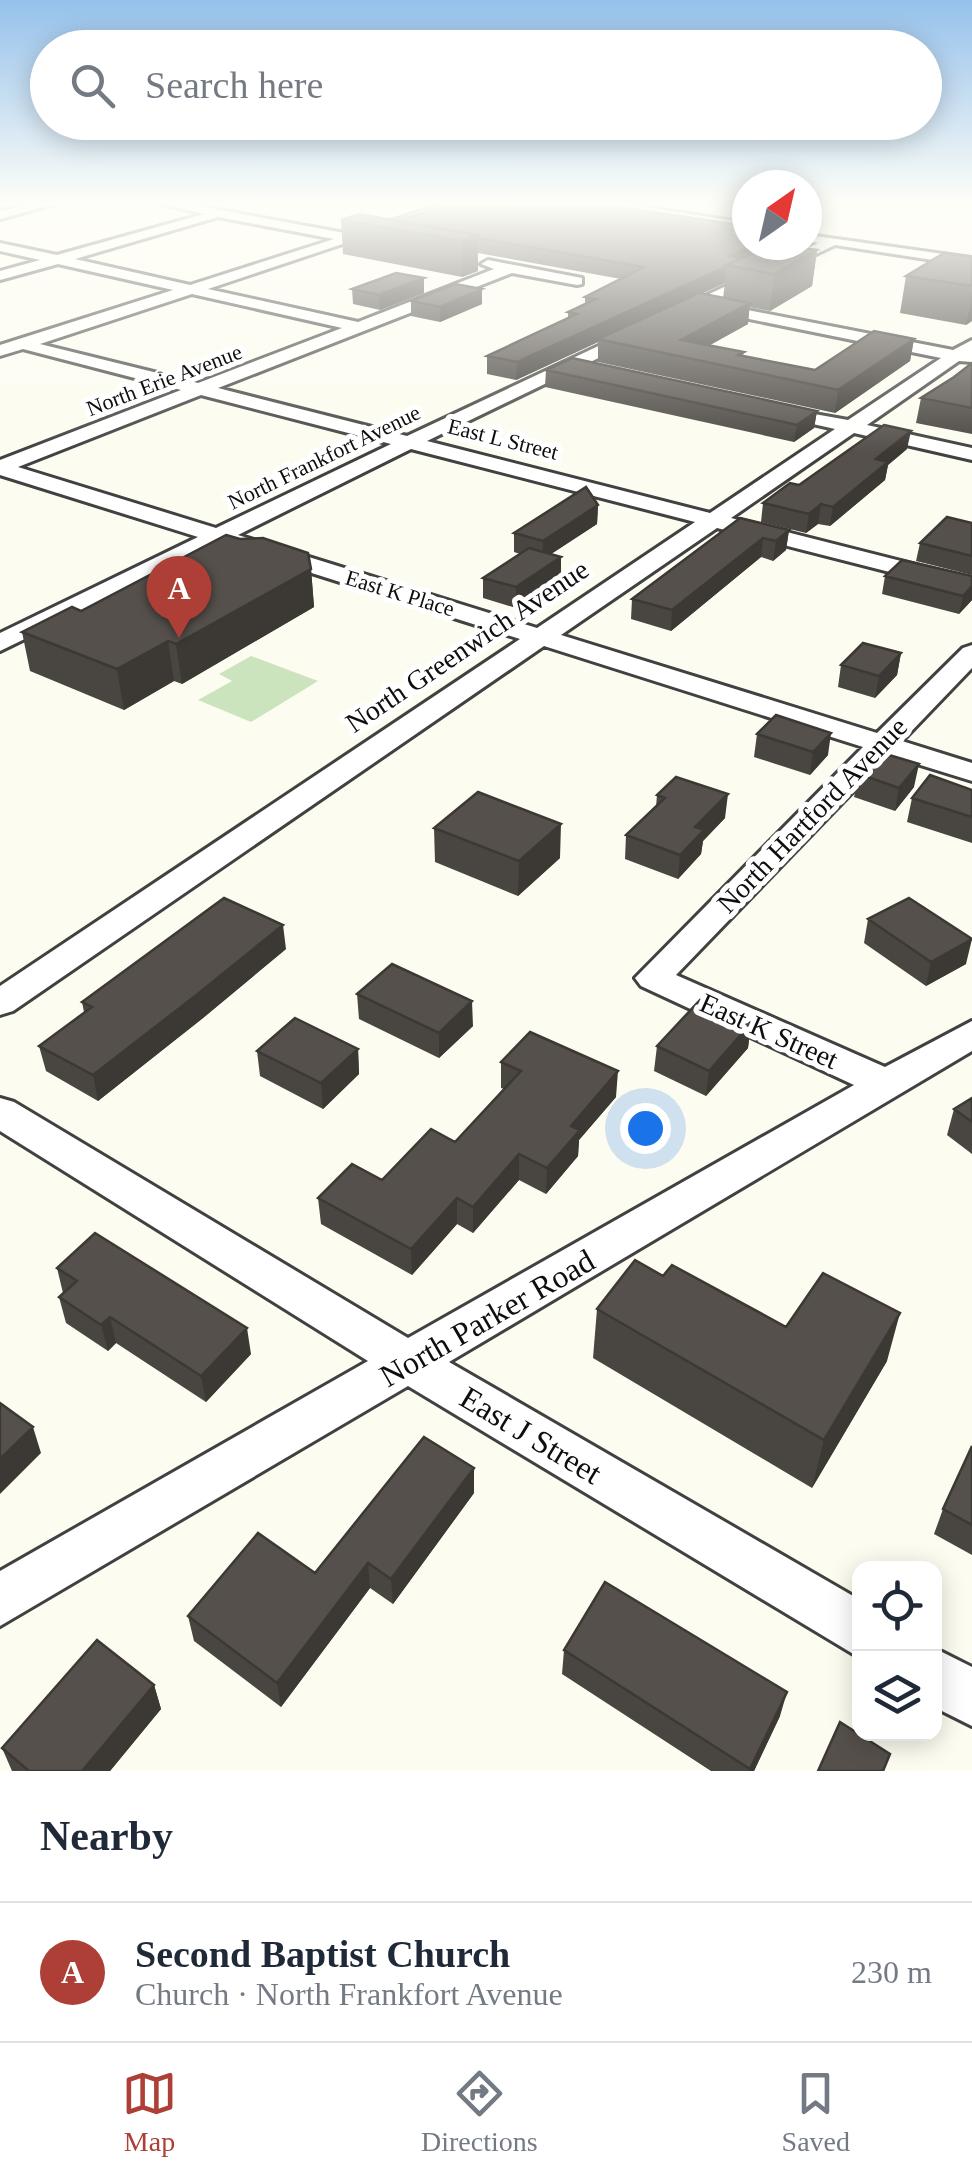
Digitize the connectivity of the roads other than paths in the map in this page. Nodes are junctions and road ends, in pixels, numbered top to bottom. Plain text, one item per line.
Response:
1 (177, 287) edge
2 (202, 287) edge
3 (463, 287) edge
4 (733, 287) edge
5 (192, 290) junction
6 (693, 305) junction
7 (360, 327) junction
8 (22, 344) junction
9 (0, 351) edge
10 (967, 353) edge
11 (569, 364) junction
12 (606, 372) edge
13 (204, 389) junction
14 (757, 406) edge
15 (851, 426) junction
16 (413, 442) junction
17 (972, 454) edge
18 (0, 467) edge
19 (713, 518) junction
20 (218, 536) junction
21 (972, 586) edge
22 (539, 637) junction
23 (0, 643) edge
24 (972, 653) edge
25 (882, 743) junction
26 (972, 772) edge
27 (652, 978) joint
28 (0, 1003) edge
29 (972, 1034) edge
30 (885, 1083) junction
31 (0, 1112) edge
32 (410, 1364) junction
33 (0, 1600) edge
34 (852, 1626) edge
35 (942, 1681) edge
36 (972, 1698) edge

1 - 5 street
2 - 5 street
3 - 7 street, North Erie Avenue
4 - 6 street, North Frankfort Avenue
5 - 7 street
5 - 8 street
6 - 10 street
6 - 11 street, North Frankfort Avenue
7 - 13 street, North Erie Avenue
8 - 9 street
8 - 13 street, East L Street
10 - 15 street, North Greenwich Avenue
11 - 12 street
11 - 16 street, North Frankfort Avenue
13 - 16 street, East L Street
13 - 18 street, North Erie Avenue
14 - 15 street
15 - 17 street
15 - 19 street, North Greenwich Avenue
16 - 19 street, East L Street
16 - 20 street, North Frankfort Avenue
18 - 20 street, East K Place
19 - 21 street, East L Street
19 - 22 street, North Greenwich Avenue
20 - 22 street, East K Place
20 - 23 street, North Frankfort Avenue
22 - 25 street, East K Place
22 - 28 street, North Greenwich Avenue
24 - 25 street, North Hartford Avenue
25 - 26 street, East K Place
25 - 27 street, North Hartford Avenue
27 - 30 street, East K Street
29 - 30 street, North Parker Road
30 - 32 street, North Parker Road
31 - 32 street, East J Street
32 - 33 street, North Parker Road
32 - 34 street, East J Street
35 - 36 street

